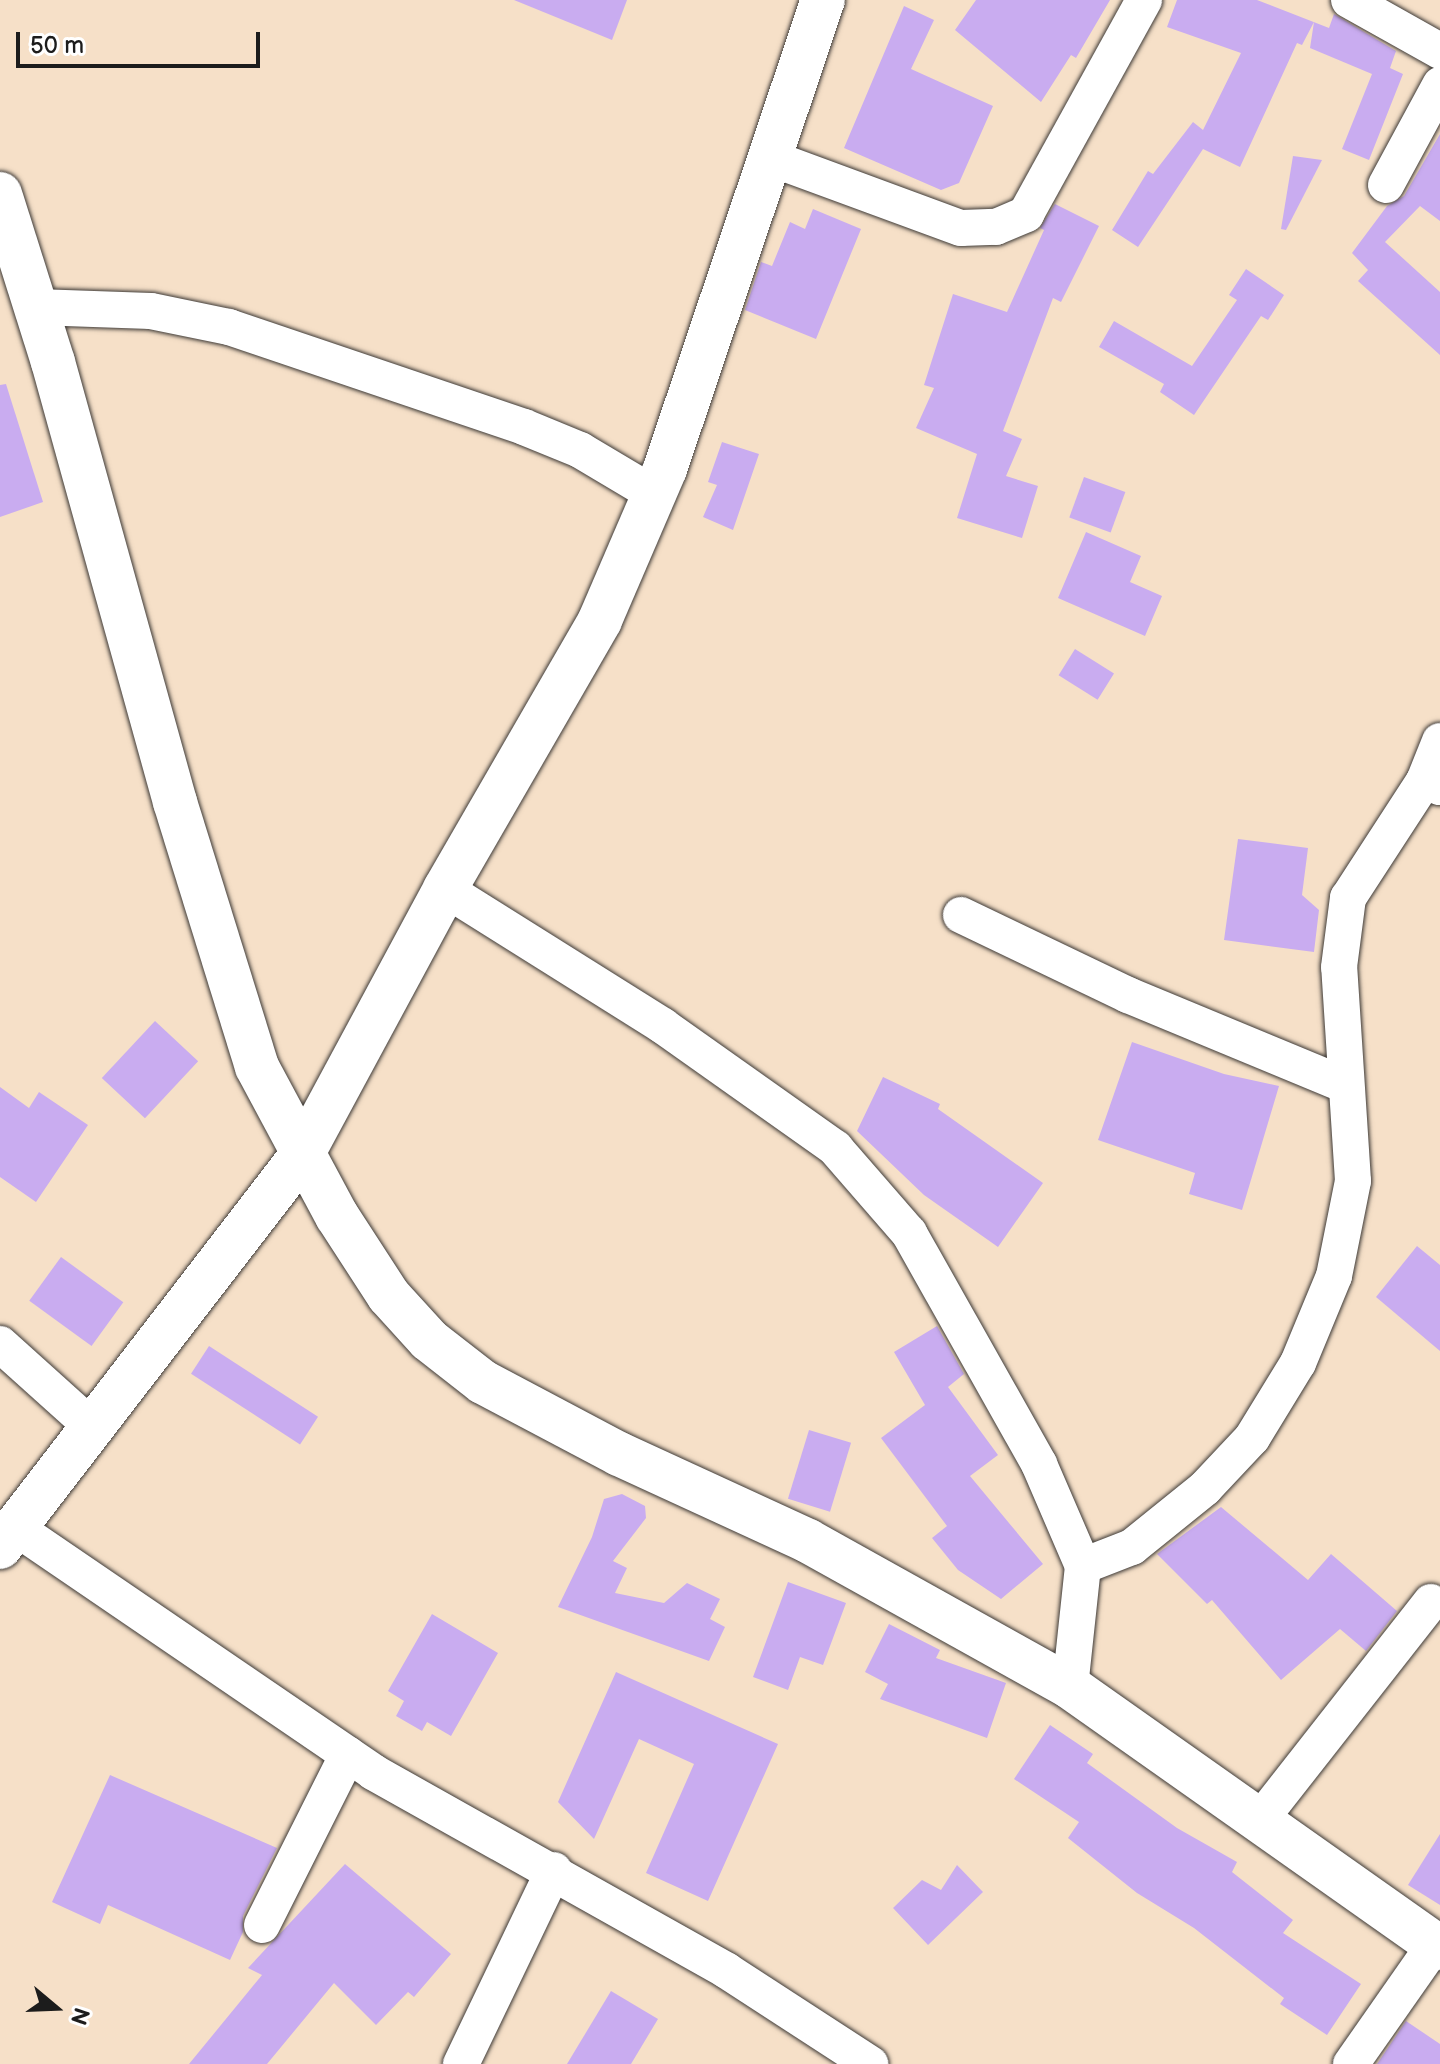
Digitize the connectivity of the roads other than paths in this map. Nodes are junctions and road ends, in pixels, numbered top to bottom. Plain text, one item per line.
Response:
1 (823, 0) edge
2 (1144, 0) edge
3 (1349, 0) edge
4 (1440, 51) edge
5 (1440, 85) edge
6 (773, 159) junction
7 (1386, 185) dead end
8 (1, 200) edge
9 (36, 307) junction
10 (654, 494) junction
11 (1440, 741) edge
12 (1432, 784) edge
13 (445, 889) junction
14 (961, 915) dead end
15 (1343, 1084) junction
16 (303, 1153) junction
17 (0, 1344) edge
18 (91, 1426) junction
19 (6, 1536) edge
20 (1083, 1566) junction
21 (1431, 1602) dead end
22 (1070, 1687) junction
23 (348, 1754) junction
24 (1260, 1820) junction
25 (554, 1870) junction
26 (262, 1925) dead end
27 (1438, 1946) edge
28 (461, 2064) edge
29 (870, 2064) edge
30 (1351, 2064) edge

1 - 6 street
2 - 6 street
3 - 4 street
5 - 7 street
6 - 10 street
8 - 9 street
9 - 10 street
9 - 16 street
10 - 13 street
11 - 12 street
12 - 15 street
13 - 16 street
13 - 20 street
14 - 15 street
15 - 20 street
16 - 18 street
16 - 22 street
17 - 18 street
18 - 19 street
19 - 23 street
20 - 22 street
21 - 24 street
22 - 24 street
23 - 25 street
23 - 26 street
24 - 27 street
25 - 28 street
25 - 29 street
27 - 30 street

